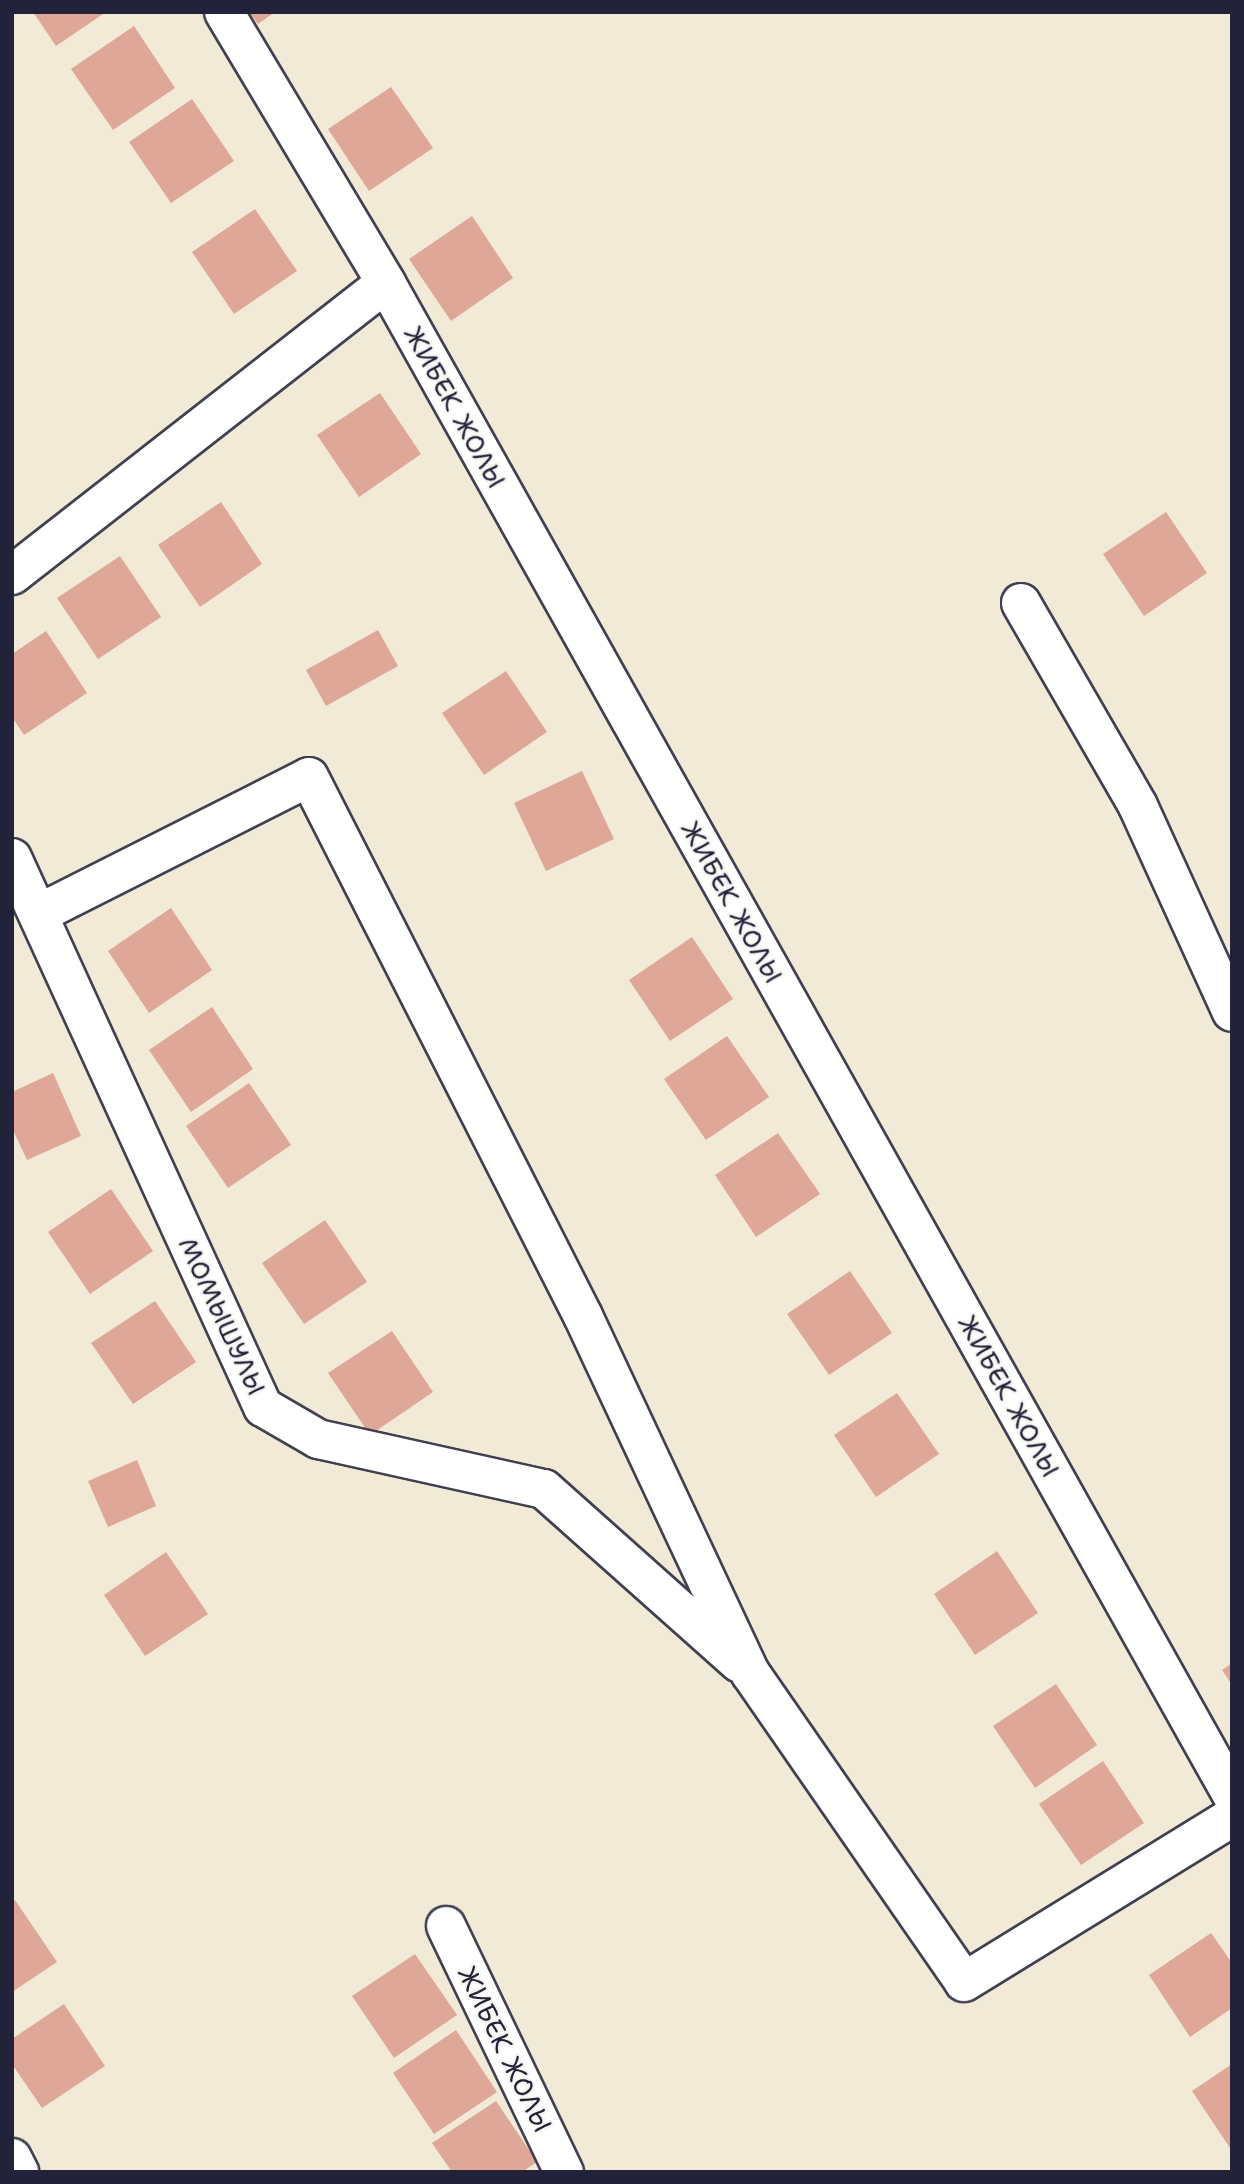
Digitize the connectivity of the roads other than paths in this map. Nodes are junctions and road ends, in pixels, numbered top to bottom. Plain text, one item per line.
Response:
1 (224, 12) edge
2 (386, 283) junction
3 (12, 575) edge
4 (1021, 603) dead end
5 (12, 858) edge
6 (40, 913) junction
7 (1232, 1012) edge
8 (751, 1674) junction
9 (1232, 1795) edge
10 (1232, 1817) edge
11 (446, 1926) dead end
12 (12, 2158) edge
13 (19, 2172) edge
14 (564, 2172) edge

1 - 2 street, ЖИБЕК ЖОЛЫ
2 - 3 street
2 - 9 street, ЖИБЕК ЖОЛЫ
4 - 7 street
5 - 6 street, МОМЫШУЛЫ
6 - 8 street, МОМЫШУЛЫ
6 - 8 street
8 - 10 street
11 - 14 street, ЖИБЕК ЖОЛЫ
12 - 13 street

